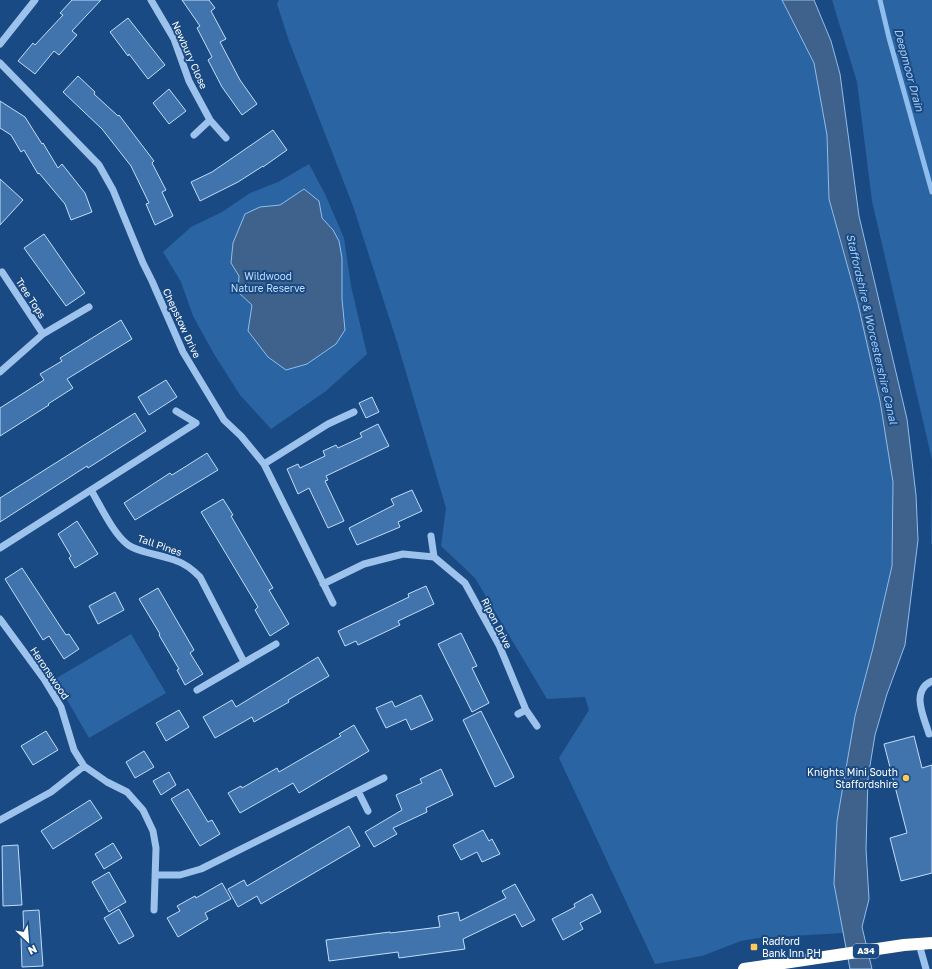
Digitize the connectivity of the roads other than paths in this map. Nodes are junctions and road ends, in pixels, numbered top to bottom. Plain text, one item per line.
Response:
1 (35, 0) edge
2 (151, 0) edge
3 (0, 44) edge
4 (0, 63) edge
5 (210, 120) junction
6 (194, 135) dead end
7 (226, 138) dead end
8 (2, 272) dead end
9 (88, 307) dead end
10 (43, 334) junction
11 (0, 372) edge
12 (176, 411) dead end
13 (354, 412) dead end
14 (264, 464) junction
15 (91, 490) junction
16 (431, 536) dead end
17 (0, 548) edge
18 (434, 557) junction
19 (323, 584) junction
20 (333, 603) dead end
21 (0, 620) edge
22 (276, 644) dead end
23 (244, 662) junction
24 (932, 681) edge
25 (197, 690) dead end
26 (526, 710) junction
27 (518, 714) dead end
28 (537, 726) dead end
29 (929, 734) dead end
30 (84, 766) junction
31 (384, 778) dead end
32 (358, 791) junction
33 (368, 812) dead end
34 (0, 820) edge
35 (155, 875) junction
36 (154, 910) dead end
37 (932, 943) edge
38 (919, 944) junction
39 (764, 968) edge
40 (744, 969) edge
41 (926, 969) edge

1 - 3 street
2 - 5 street, Newbury Close
4 - 14 street, Chepstow Drive
5 - 6 street
5 - 7 street, Newbury Close
8 - 10 street, Tree Tops
9 - 10 street
10 - 11 street
12 - 15 street
13 - 14 street
14 - 19 street, Chepstow Drive
15 - 17 street
15 - 23 street, Tall Pines
16 - 18 street
18 - 19 street
18 - 26 street, Ripon Drive
19 - 20 street, Chepstow Drive
21 - 30 street, Heronswood
22 - 23 street
23 - 25 street
24 - 29 street
26 - 27 street
26 - 28 street, Ripon Drive
30 - 34 street
30 - 35 street, Heronswood
31 - 32 street
32 - 33 street
32 - 35 street
35 - 36 street, Heronswood
37 - 38 highway, A34
38 - 39 highway, A34
38 - 41 street
39 - 40 highway, A34

